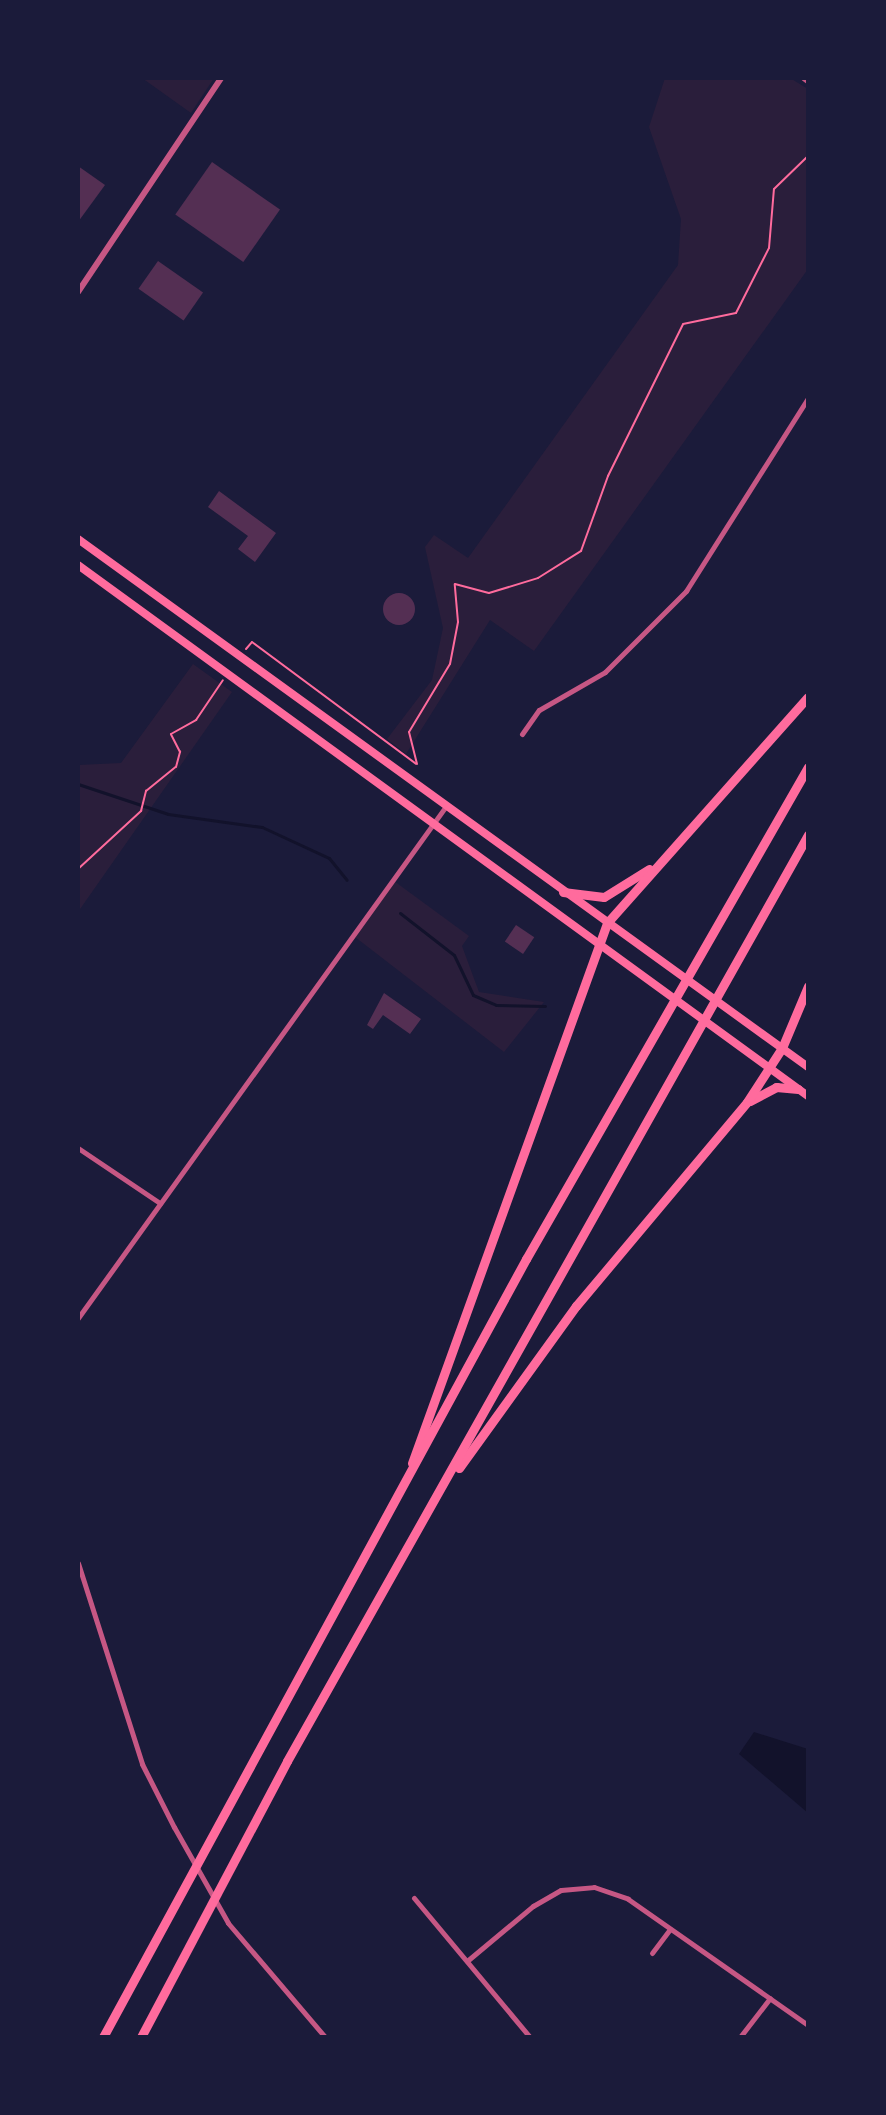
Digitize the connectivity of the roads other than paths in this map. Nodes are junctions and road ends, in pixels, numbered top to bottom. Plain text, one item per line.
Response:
1 (221, 78) edge
2 (78, 292) edge
3 (808, 398) edge
4 (78, 539) edge
5 (78, 565) edge
6 (808, 697) edge
7 (522, 734) dead end
8 (808, 767) edge
9 (448, 804) junction
10 (433, 820) junction
11 (808, 835) edge
12 (655, 865) junction
13 (563, 892) junction
14 (607, 923) junction
15 (598, 947) junction
16 (808, 986) edge
17 (782, 1048) junction
18 (808, 1067) edge
19 (770, 1069) junction
20 (798, 1089) junction
21 (808, 1096) edge
22 (747, 1102) junction
23 (78, 1148) edge
24 (160, 1203) junction
25 (78, 1318) edge
26 (399, 1496) junction
27 (422, 1524) junction
28 (78, 1563) edge
29 (414, 1898) dead end
30 (670, 1929) junction
31 (652, 1953) dead end
32 (467, 1961) junction
33 (770, 1998) junction
34 (808, 2025) edge
35 (103, 2037) edge
36 (141, 2037) edge
37 (325, 2037) edge
38 (530, 2037) edge
39 (740, 2037) edge

1 - 2 street
3 - 7 street
4 - 9 main road
5 - 10 main road
6 - 12 highway
8 - 26 highway
9 - 10 street
9 - 13 main road
10 - 15 main road
10 - 24 street
11 - 27 highway
12 - 13 highway
12 - 14 highway
13 - 14 main road
14 - 15 highway
14 - 17 main road
15 - 19 main road
15 - 26 highway
16 - 17 highway
17 - 18 main road
17 - 19 highway
19 - 20 main road
19 - 22 highway
20 - 21 main road
20 - 22 highway
22 - 27 highway
23 - 24 street
24 - 25 street
26 - 35 highway
27 - 36 highway
28 - 37 street
29 - 32 street
30 - 31 street
30 - 32 street
30 - 33 street
32 - 38 street
33 - 34 street
33 - 39 street

